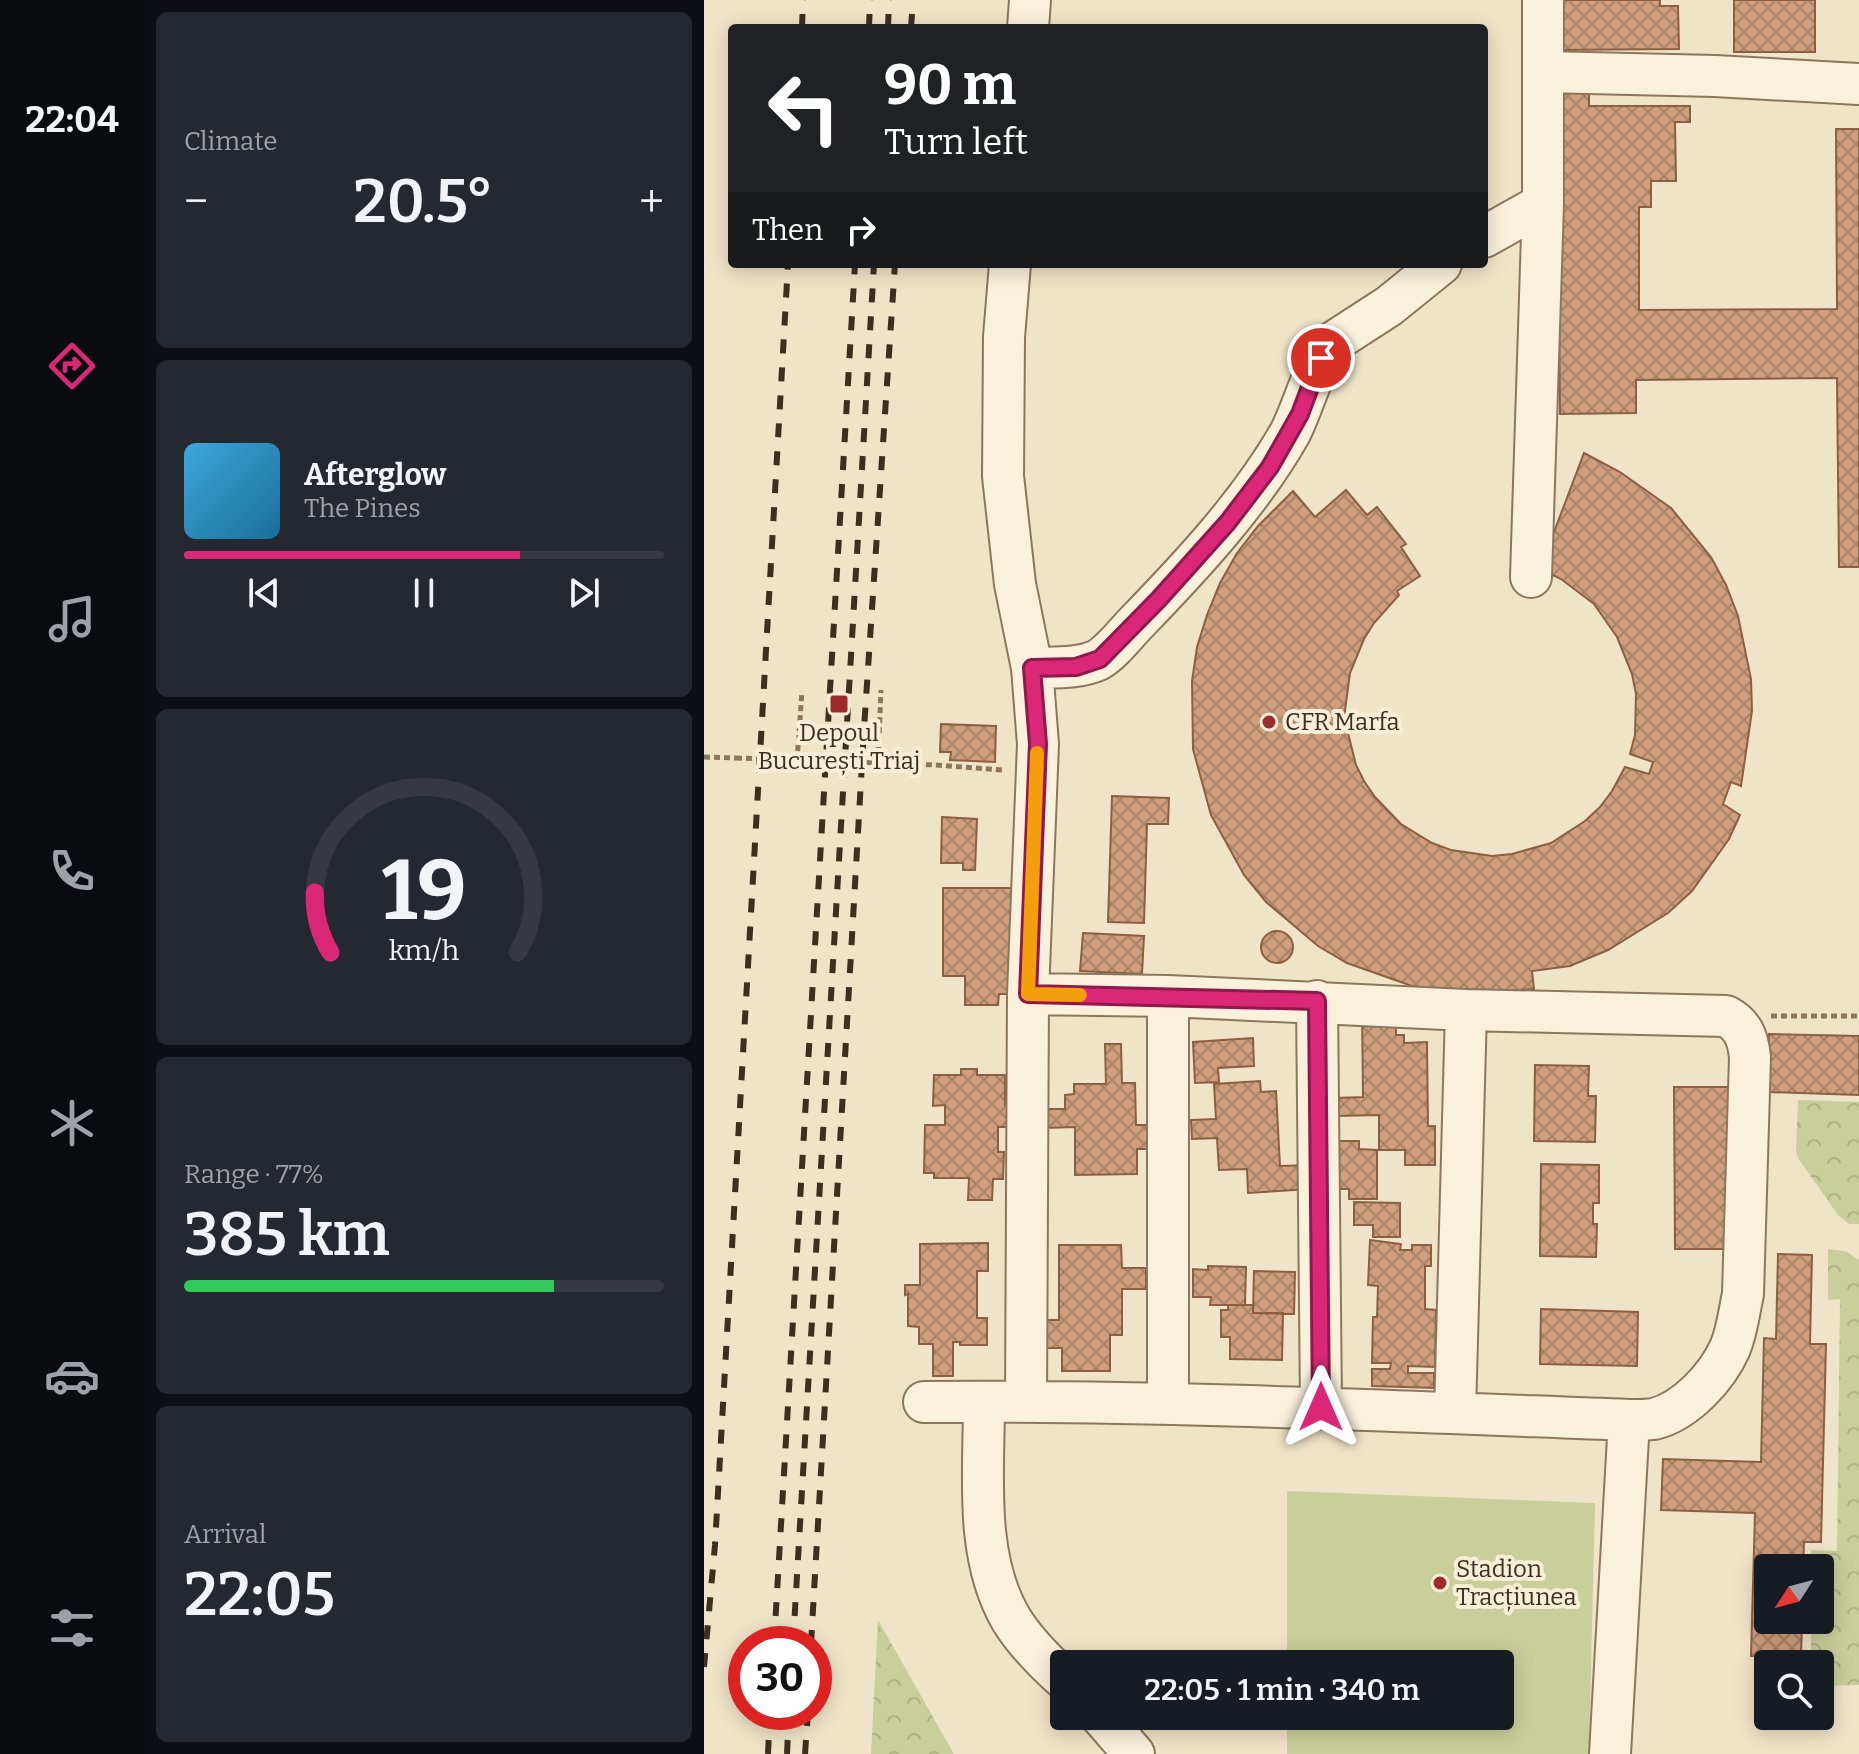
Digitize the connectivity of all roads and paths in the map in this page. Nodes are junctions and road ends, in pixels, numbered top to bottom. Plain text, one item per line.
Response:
1 (1030, 0) edge
2 (1543, 0) edge
3 (1028, 24) edge
4 (1545, 72) junction
5 (1859, 84) edge
6 (1543, 204) junction
7 (1488, 235) edge
8 (1010, 268) edge
9 (1436, 268) edge
10 (1531, 577) dead end
11 (1032, 668) junction
12 (881, 690) dead end
13 (802, 691) dead end
14 (704, 757) edge
15 (797, 761) junction
16 (878, 763) junction
17 (1016, 771) dead end
18 (1028, 994) junction
19 (1168, 996) junction
20 (1317, 1001) junction
21 (1466, 1010) junction
22 (1718, 1016) junction
23 (1859, 1016) edge
24 (1026, 1401) junction
25 (924, 1402) dead end
26 (984, 1402) junction
27 (1168, 1404) junction
28 (1321, 1407) junction
29 (1455, 1413) junction
30 (1629, 1420) junction
31 (1050, 1665) edge
32 (1113, 1730) edge
33 (1134, 1754) edge
34 (1610, 1754) edge

1 - 3 street
2 - 4 street
4 - 5 street
4 - 6 street
6 - 7 street
6 - 10 street
8 - 11 street
9 - 11 street
11 - 18 street
12 - 16 path
13 - 15 path
14 - 15 path, bridge
15 - 16 path, bridge
16 - 17 path, bridge
18 - 19 street
18 - 24 street
19 - 20 street
19 - 27 street
20 - 21 street
20 - 28 street
21 - 22 street
21 - 29 street
22 - 23 path
22 - 30 street
24 - 26 street
24 - 27 street
25 - 26 street
26 - 31 street
27 - 28 street
28 - 29 street
29 - 30 street
30 - 34 street
32 - 33 street

